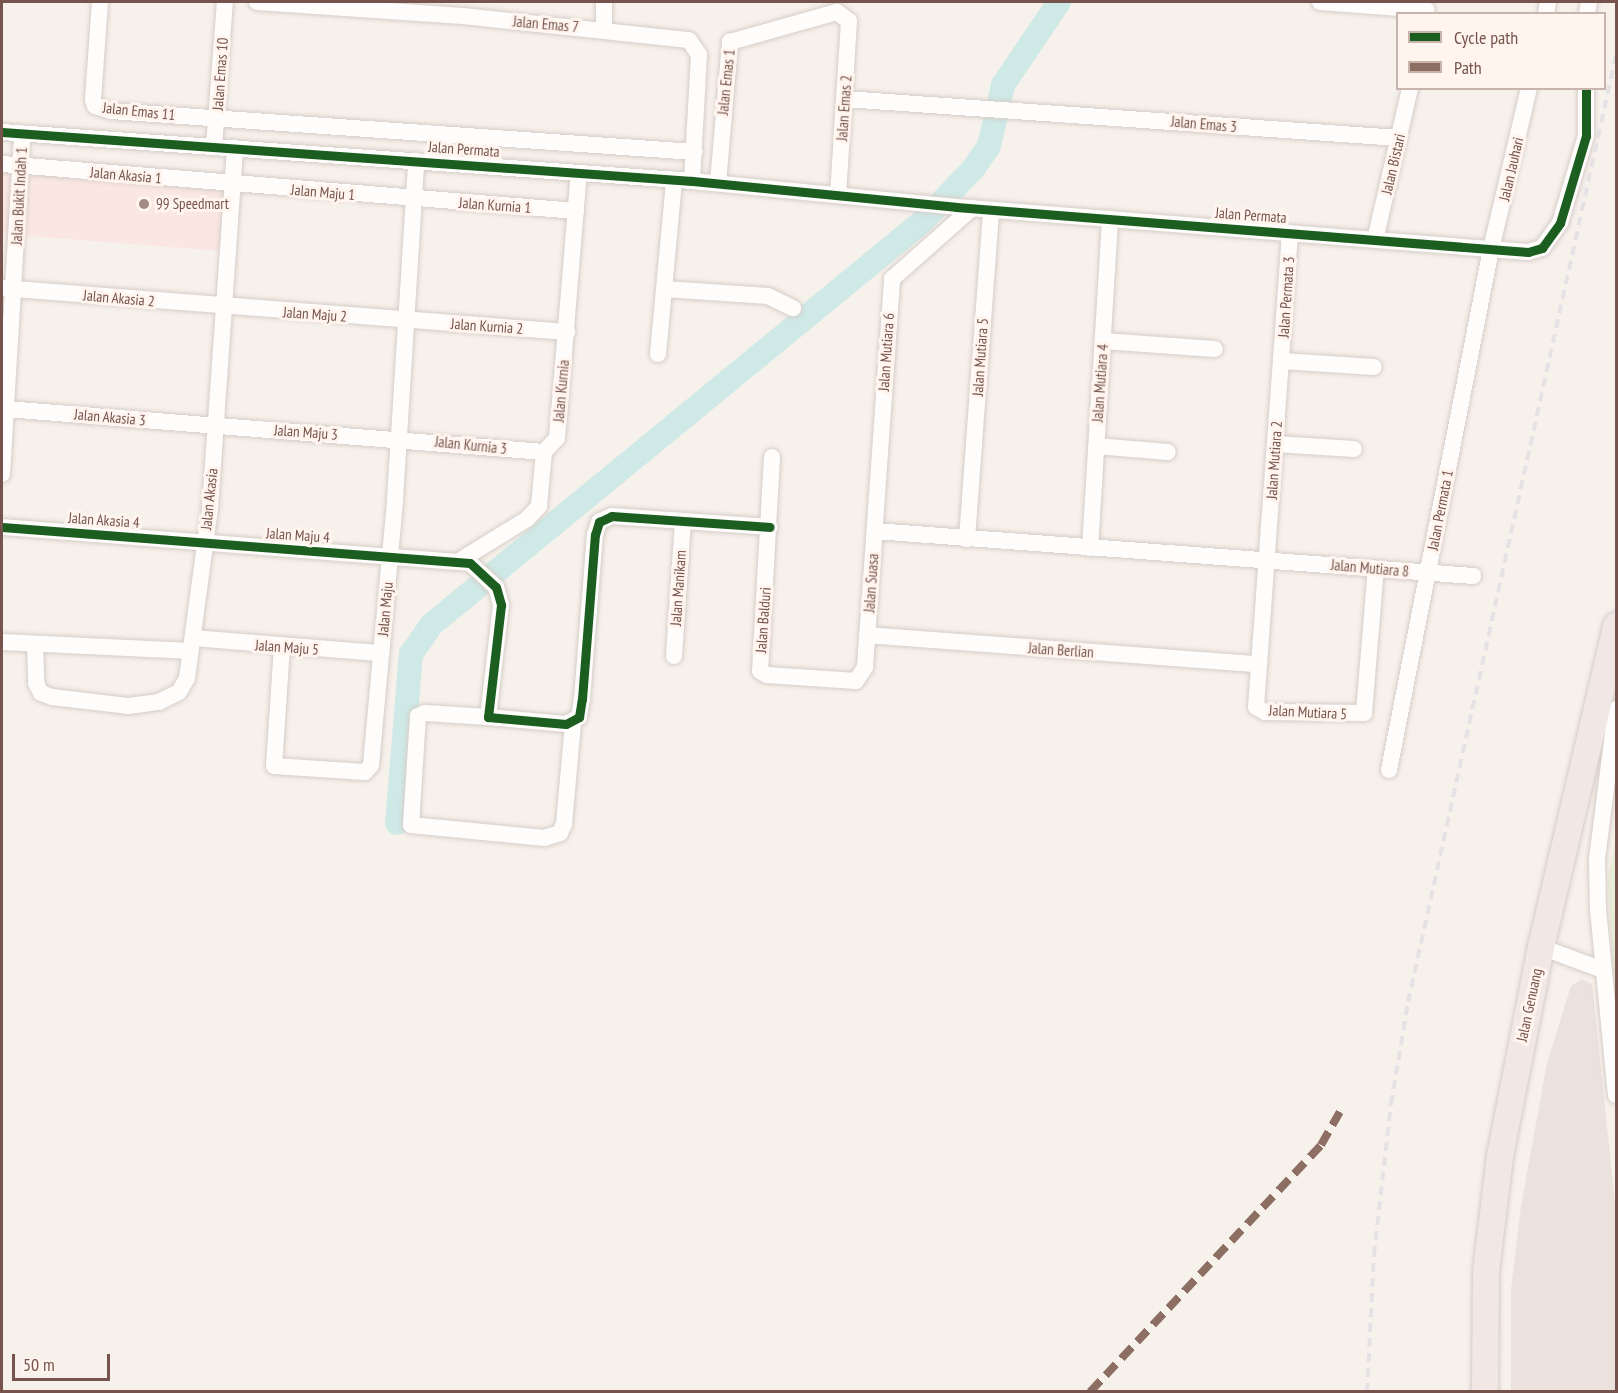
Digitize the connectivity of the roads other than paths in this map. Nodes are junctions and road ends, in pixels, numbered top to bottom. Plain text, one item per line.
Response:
1 (100, 2) edge
2 (225, 2) edge
3 (257, 2) edge
4 (604, 2) edge
5 (1320, 2) edge
6 (1427, 8) edge
7 (463, 9) edge
8 (849, 21) joint
9 (604, 29) junction
10 (1410, 90) edge
11 (1529, 90) edge
12 (1586, 90) edge
13 (845, 99) junction
14 (217, 118) junction
15 (2, 132) edge
16 (22, 134) junction
17 (1399, 138) junction
18 (214, 147) junction
19 (235, 148) junction
20 (695, 152) junction
21 (416, 161) junction
22 (2, 164) edge
23 (21, 166) junction
24 (579, 173) junction
25 (674, 180) junction
26 (692, 181) junction
27 (718, 183) junction
28 (232, 185) junction
29 (838, 195) junction
30 (414, 199) junction
31 (964, 208) junction
32 (990, 210) junction
33 (576, 211) junction
34 (1110, 219) junction
35 (1290, 233) junction
36 (1375, 240) junction
37 (1491, 249) junction
38 (8, 288) edge
39 (665, 289) junction
40 (224, 307) junction
41 (793, 308) dead end
42 (407, 321) junction
43 (567, 332) junction
44 (1103, 341) junction
45 (1215, 349) dead end
46 (658, 354) dead end
47 (1282, 361) junction
48 (1374, 367) dead end
49 (6, 409) junction
50 (214, 426) junction
51 (398, 438) junction
52 (1275, 444) junction
53 (1096, 446) junction
54 (1354, 449) dead end
55 (544, 452) junction
56 (1168, 452) dead end
57 (772, 457) dead end
58 (2, 474) edge
59 (683, 521) junction
60 (2, 527) edge
61 (770, 527) junction
62 (875, 531) junction
63 (967, 539) junction
64 (205, 543) junction
65 (1090, 548) junction
66 (390, 557) junction
67 (1266, 560) junction
68 (459, 561) junction
69 (1376, 568) junction
70 (1428, 573) junction
71 (1473, 576) dead end
72 (1617, 626) edge
73 (867, 635) junction
74 (2, 642) edge
75 (36, 645) junction
76 (192, 645) junction
77 (282, 646) junction
78 (381, 653) junction
79 (674, 656) dead end
80 (1256, 664) junction
81 (1617, 679) edge
82 (1617, 709) edge
83 (488, 717) junction
84 (573, 723) junction
85 (1389, 770) dead end
86 (1548, 948) junction
87 (1603, 970) junction
88 (1617, 1095) edge
89 (1485, 1392) edge
90 (1497, 1392) edge

1 - 14 street, Jalan Emas 11
2 - 14 street, Jalan Emas 10
3 - 7 street, Jalan Emas 7
4 - 9 street
5 - 6 street
7 - 9 street, Jalan Emas 7
8 - 13 street, Jalan Emas 2
8 - 27 street, Jalan Emas 1
9 - 20 street, Jalan Emas 7
10 - 17 street, Jalan Bistari
11 - 37 street, Jalan Jauhari
12 - 37 street, Jalan Permata
13 - 17 street, Jalan Emas 3
13 - 29 street, Jalan Emas 2
14 - 18 street, Jalan Emas 10
14 - 20 street
15 - 16 street, Jalan Permata
16 - 18 street, Jalan Permata
16 - 23 street, Jalan Bukit Indah 1
17 - 36 street, Jalan Bistari
18 - 19 street, Jalan Permata
19 - 21 street, Jalan Permata
19 - 28 street, Jalan Akasia
20 - 26 street, Jalan Emas 7
21 - 24 street, Jalan Permata
21 - 30 street, Jalan Maju
22 - 23 street, Jalan Akasia 1
23 - 28 street, Jalan Akasia 1
23 - 38 street, Jalan Bukit Indah 1
24 - 25 street, Jalan Permata
24 - 33 street, Jalan Kurnia
25 - 26 street, Jalan Permata
25 - 39 street
26 - 27 street, Jalan Permata
27 - 29 street, Jalan Permata
28 - 30 street, Jalan Maju 1
28 - 40 street, Jalan Akasia
29 - 31 street, Jalan Permata
30 - 33 street, Jalan Kurnia 1
30 - 42 street, Jalan Maju
31 - 32 street, Jalan Permata
31 - 62 street, Jalan Mutiara 6
32 - 34 street, Jalan Permata
32 - 63 street, Jalan Mutiara 5
33 - 43 street, Jalan Kurnia
34 - 35 street, Jalan Permata
34 - 44 street, Jalan Mutiara 4
35 - 36 street, Jalan Permata
35 - 47 street, Jalan Permata 3
36 - 37 street, Jalan Permata
37 - 70 street, Jalan Permata 1
38 - 40 street, Jalan Akasia 2
38 - 49 street, Jalan Bukit Indah 1
39 - 41 street
39 - 46 street
40 - 42 street, Jalan Maju 2
40 - 50 street, Jalan Akasia
42 - 43 street, Jalan Kurnia 2
42 - 51 street, Jalan Maju
43 - 55 street, Jalan Kurnia
44 - 45 street
44 - 53 street, Jalan Mutiara 4
47 - 48 street
47 - 52 street, Jalan Mutiara 2
49 - 50 street, Jalan Akasia 3
49 - 58 street, Jalan Bukit Indah 1
50 - 51 street, Jalan Maju 3
50 - 64 street, Jalan Akasia
51 - 55 street, Jalan Kurnia 3
51 - 66 street, Jalan Maju
52 - 54 street
52 - 67 street, Jalan Mutiara 2
53 - 56 street
53 - 65 street, Jalan Mutiara 4
55 - 68 street, Jalan Kurnia
57 - 61 street, Jalan Balduri
59 - 61 street
59 - 79 street, Jalan Manikam
59 - 84 street
60 - 64 street, Jalan Akasia 4
61 - 73 street, Jalan Balduri
62 - 63 street
62 - 73 street, Jalan Suasa
63 - 65 street
64 - 66 street, Jalan Maju 4
64 - 76 street, Jalan Akasia
65 - 67 street
66 - 68 street, Jalan Maju 4
66 - 78 street, Jalan Maju
67 - 69 street, Jalan Mutiara 8
67 - 80 street, Jalan Mutiara 5
68 - 83 street, Jalan Maju 4
69 - 70 street, Jalan Mutiara 8
69 - 80 street, Jalan Mutiara 5
70 - 71 street, Jalan Mutiara 8
70 - 85 street, Jalan Permata 1
72 - 86 highway, Jalan Genuang
73 - 80 street, Jalan Berlian
74 - 75 street, Jalan Maju 5
75 - 76 street, Jalan Maju 5
75 - 76 street, Jalan Akasia
76 - 77 street, Jalan Maju 5
77 - 78 street, Jalan Maju 5
77 - 78 street, Jalan Maju
81 - 86 highway, Jalan Genuang
82 - 87 street
83 - 84 street
83 - 84 street
86 - 87 street
86 - 89 highway, Jalan Genuang
86 - 90 highway, Jalan Genuang
87 - 88 street

